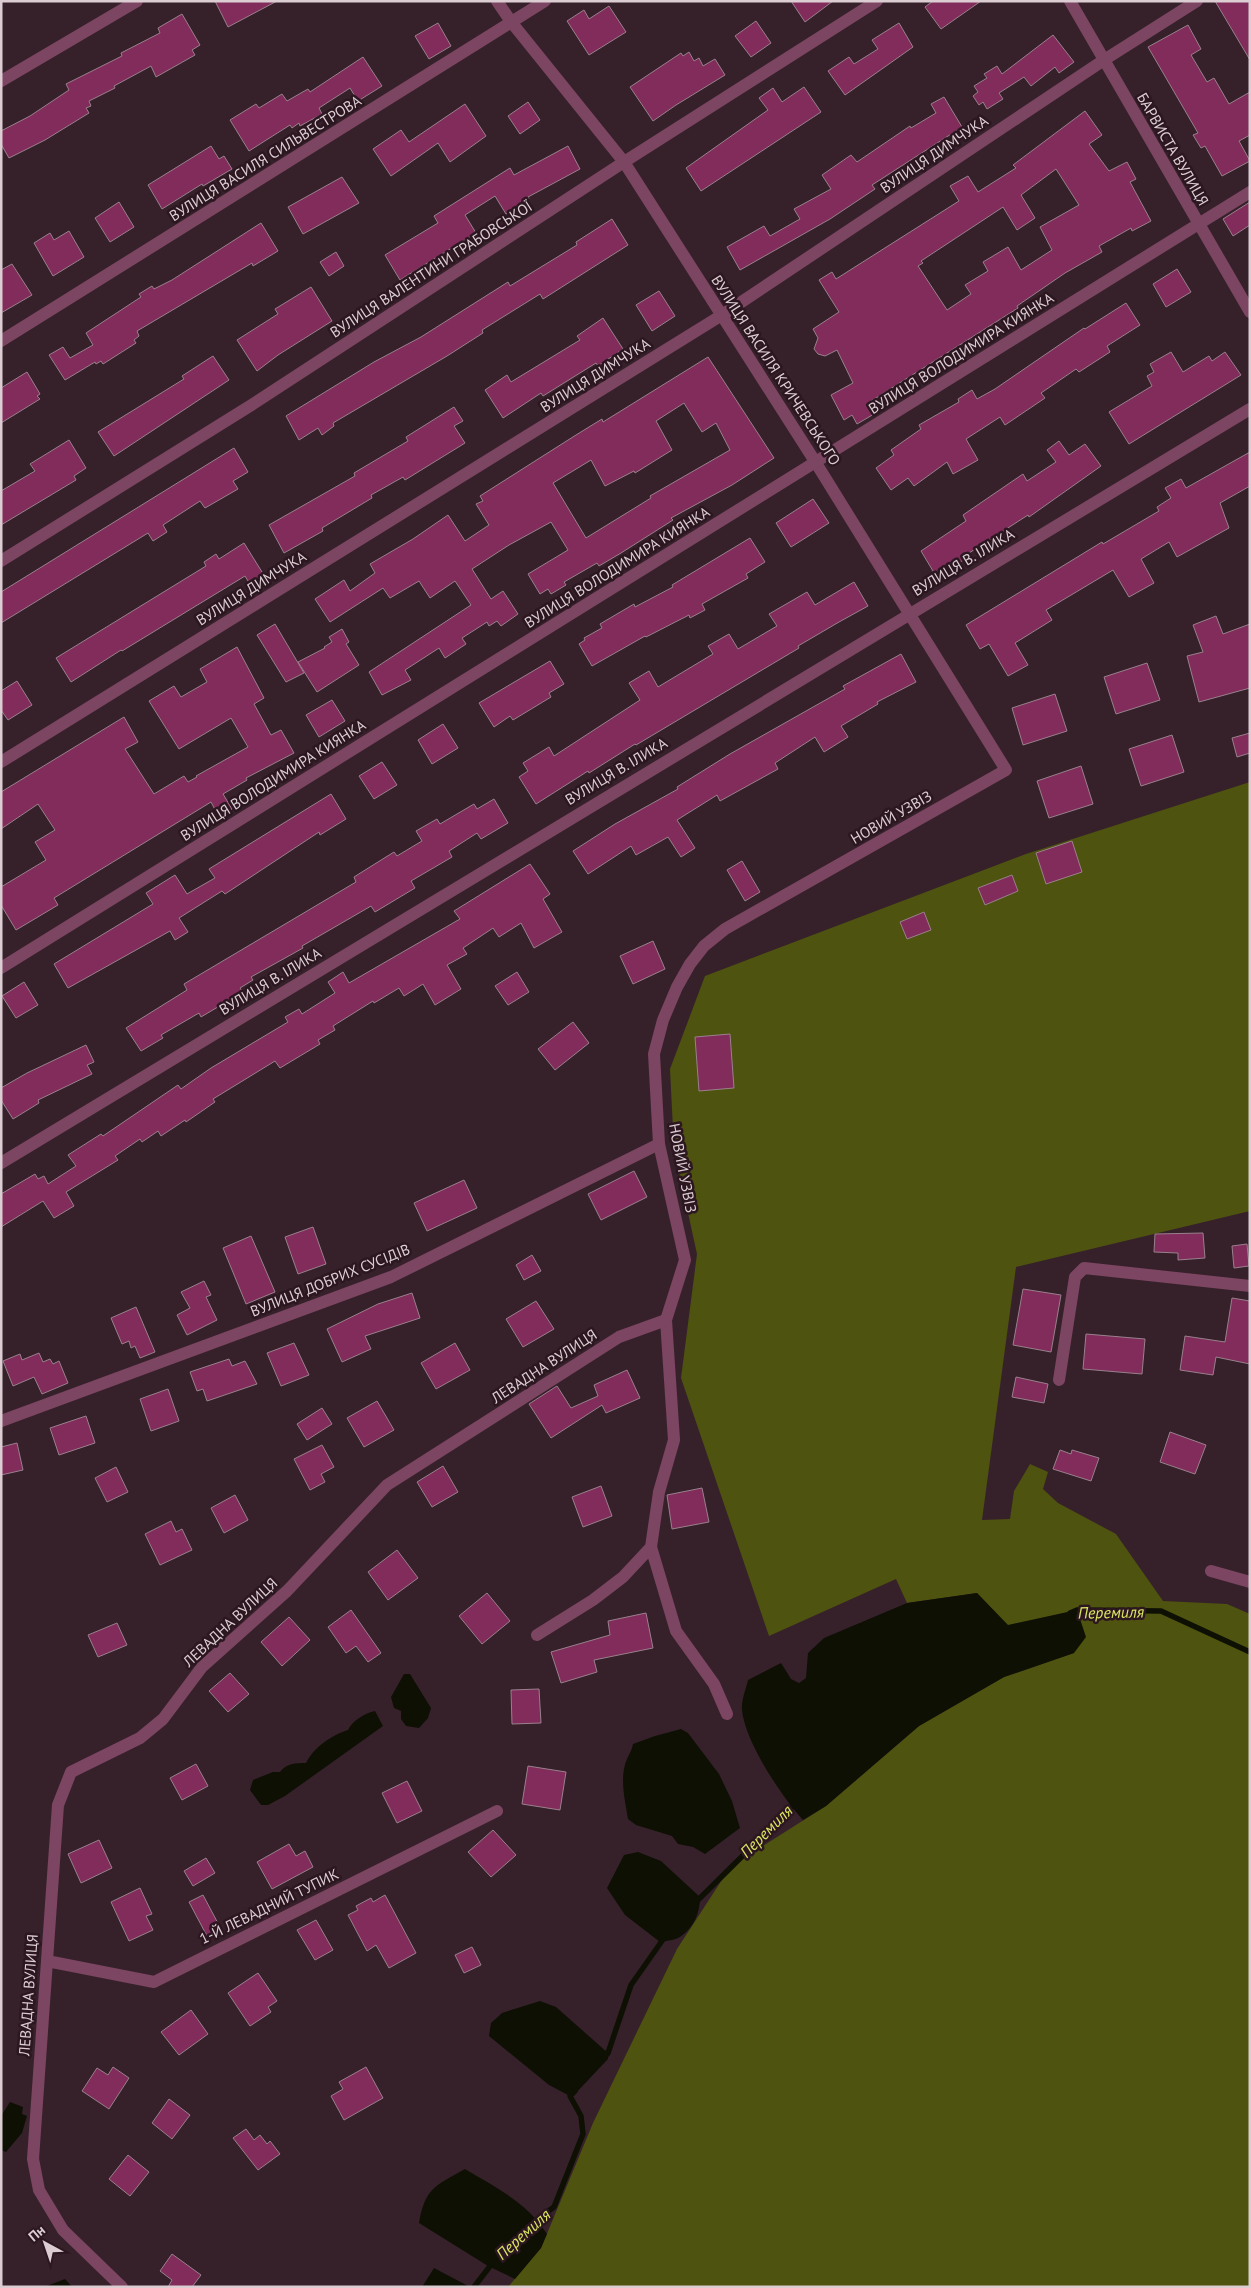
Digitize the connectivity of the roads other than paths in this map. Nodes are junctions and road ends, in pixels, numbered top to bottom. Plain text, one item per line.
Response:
1 (137, 1) edge
2 (497, 1) edge
3 (545, 1) edge
4 (877, 1) edge
5 (1070, 1) edge
6 (1197, 1) edge
7 (512, 23) junction
8 (1104, 60) junction
9 (1, 81) edge
10 (624, 162) junction
11 (1250, 192) edge
12 (1198, 224) junction
13 (1250, 312) edge
14 (722, 315) junction
15 (1, 341) edge
16 (1250, 409) edge
17 (816, 463) junction
18 (1, 561) edge
19 (908, 614) junction
20 (1, 762) edge
21 (1006, 770) joint
22 (1, 968) edge
23 (659, 1144) junction
24 (1, 1163) edge
25 (1250, 1286) edge
26 (666, 1320) junction
27 (1059, 1380) dead end
28 (1, 1422) edge
29 (651, 1547) junction
30 (1211, 1571) dead end
31 (1250, 1582) edge
32 (537, 1634) dead end
33 (727, 1714) dead end
34 (497, 1811) dead end
35 (47, 1961) junction
36 (122, 2287) edge

1 - 9 street
2 - 7 street, ВУЛИЦЯ ВАСИЛЯ КРИЧЕВСЬКОГО
3 - 7 street, ВУЛИЦЯ ВАСИЛЯ СИЛЬВЕСТРОВА
4 - 10 street, ВУЛИЦЯ ВАЛЕНТИНИ ГРАБОВСЬКОЇ
5 - 8 street, БАРВИСТА ВУЛИЦЯ
6 - 8 street, ВУЛИЦЯ ДИМЧУКА
7 - 10 street, ВУЛИЦЯ ВАСИЛЯ КРИЧЕВСЬКОГО
7 - 15 street, ВУЛИЦЯ ВАСИЛЯ СИЛЬВЕСТРОВА
8 - 12 street, БАРВИСТА ВУЛИЦЯ
8 - 14 street, ВУЛИЦЯ ДИМЧУКА
10 - 14 street, ВУЛИЦЯ ВАСИЛЯ КРИЧЕВСЬКОГО
10 - 18 street, ВУЛИЦЯ ВАЛЕНТИНИ ГРАБОВСЬКОЇ
11 - 12 street, ВУЛИЦЯ ВОЛОДИМИРА КИЯНКА
12 - 13 street, БАРВИСТА ВУЛИЦЯ
12 - 17 street, ВУЛИЦЯ ВОЛОДИМИРА КИЯНКА
14 - 17 street, ВУЛИЦЯ ВАСИЛЯ КРИЧЕВСЬКОГО
14 - 20 street, ВУЛИЦЯ ДИМЧУКА
16 - 19 street, ВУЛИЦЯ В. ІЛИКА
17 - 19 street, ВУЛИЦЯ ВАСИЛЯ КРИЧЕВСЬКОГО
17 - 22 street, ВУЛИЦЯ ВОЛОДИМИРА КИЯНКА
19 - 21 street, ВУЛИЦЯ ВАСИЛЯ КРИЧЕВСЬКОГО
19 - 24 street, ВУЛИЦЯ В. ІЛИКА
21 - 23 street, НОВИЙ УЗВІЗ
23 - 26 street, НОВИЙ УЗВІЗ
23 - 28 street, ВУЛИЦЯ ДОБРИХ СУСІДІВ
25 - 27 street
26 - 29 street, НОВИЙ УЗВІЗ
26 - 35 street, ЛЕВАДНА ВУЛИЦЯ
29 - 32 street
29 - 33 street
30 - 31 street
34 - 35 street, 1-Й ЛЕВАДНИЙ ТУПИК
35 - 36 street, ЛЕВАДНА ВУЛИЦЯ

